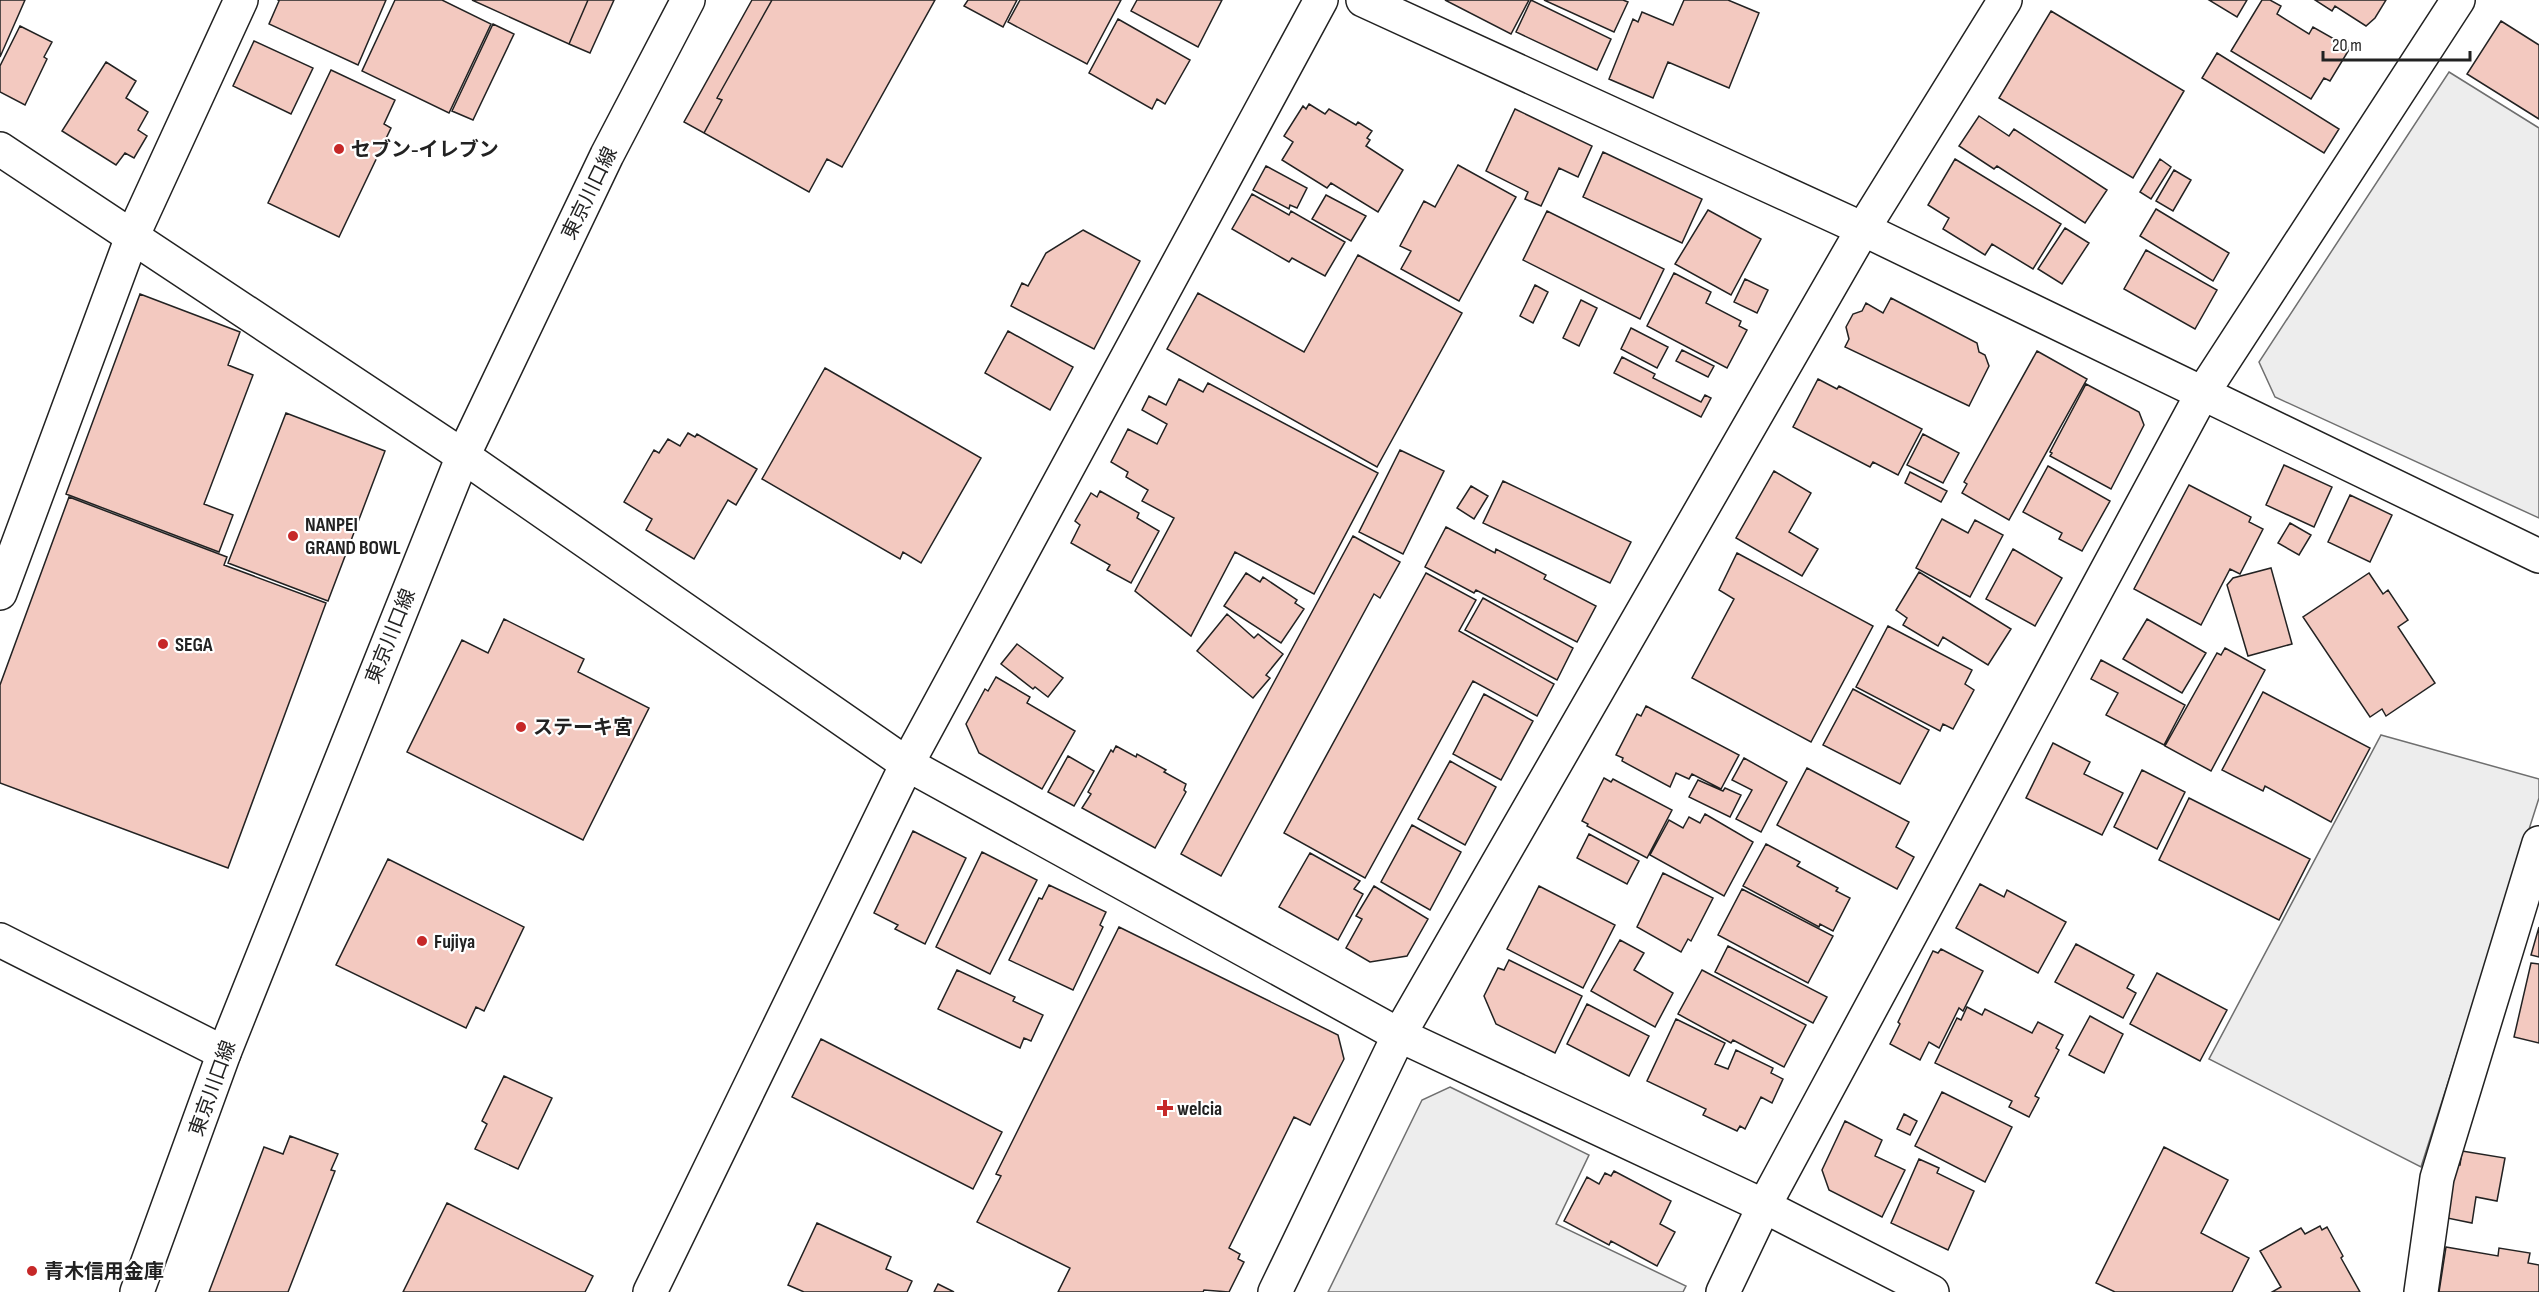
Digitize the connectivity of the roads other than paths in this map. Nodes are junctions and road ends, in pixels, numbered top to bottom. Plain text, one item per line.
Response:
1 (241, 0) edge
2 (688, 0) edge
3 (1321, 0) edge
4 (1363, 0) edge
5 (2006, 0) edge
6 (2458, 0) edge
7 (0, 149) edge
8 (1863, 230) junction
9 (132, 237) junction
10 (2202, 394) junction
11 (463, 456) junction
12 (2539, 556) edge
13 (0, 593) edge
14 (907, 764) junction
15 (2539, 843) edge
16 (0, 940) edge
17 (1399, 1035) junction
18 (224, 1053) junction
19 (1764, 1206) junction
20 (137, 1292) edge
21 (650, 1292) edge
22 (1275, 1292) edge
23 (1723, 1292) edge
24 (1932, 1292) edge
25 (2421, 1292) edge

1 - 9 street
2 - 11 street, 東京川口線
3 - 14 street
4 - 8 street
5 - 8 street
6 - 10 street
7 - 9 street
8 - 10 street
8 - 17 street
9 - 11 street
9 - 13 street
10 - 12 street
10 - 19 street
11 - 14 street
11 - 18 street, 東京川口線
14 - 17 street
14 - 21 street
15 - 25 street
16 - 18 street
17 - 19 street
17 - 22 street
18 - 20 street, 東京川口線
19 - 23 street
19 - 24 street

